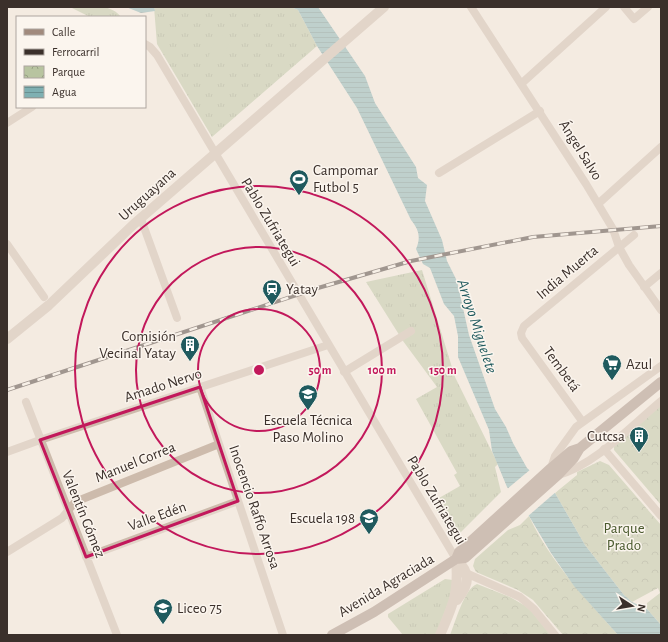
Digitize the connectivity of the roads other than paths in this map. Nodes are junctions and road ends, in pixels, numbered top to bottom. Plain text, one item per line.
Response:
1 (384, 7) edge
2 (471, 7) edge
3 (606, 7) edge
4 (624, 7) edge
5 (648, 7) edge
6 (146, 44) edge
7 (521, 84) junction
8 (30, 108) edge
9 (540, 111) junction
10 (7, 122) edge
11 (661, 147) edge
12 (215, 155) junction
13 (439, 173) dead end
14 (598, 204) junction
15 (138, 222) junction
16 (634, 235) dead end
17 (7, 244) edge
18 (619, 247) junction
19 (661, 273) edge
20 (644, 287) junction
21 (44, 297) dead end
22 (661, 310) edge
23 (177, 318) dead end
24 (411, 331) dead end
25 (522, 333) joint
26 (7, 339) edge
27 (328, 345) junction
28 (661, 366) edge
29 (344, 372) junction
30 (661, 382) edge
31 (200, 387) junction
32 (661, 401) edge
33 (26, 402) dead end
34 (582, 421) junction
35 (40, 440) junction
36 (219, 444) junction
37 (604, 449) junction
38 (7, 452) edge
39 (554, 471) junction
40 (238, 500) junction
41 (68, 510) junction
42 (661, 516) edge
43 (7, 552) edge
44 (86, 557) junction
45 (456, 560) junction
46 (468, 574) junction
47 (453, 605) junction
48 (117, 635) edge
49 (283, 635) edge
50 (332, 635) edge
51 (440, 635) edge
52 (556, 635) edge

1 - 12 street, Uruguayana
2 - 7 street, Ángel Salvo
3 - 7 street
4 - 5 street
6 - 12 street, Pablo Zufriategui
7 - 9 street, Ángel Salvo
8 - 10 street
9 - 13 street
9 - 14 street, Ángel Salvo
11 - 14 street
12 - 15 street, Uruguayana
12 - 27 street, Pablo Zufriategui
14 - 18 street, Ángel Salvo
15 - 23 street
15 - 26 street, Uruguayana
16 - 18 street, India Muerta
17 - 21 street
18 - 20 street, Ángel Salvo
18 - 25 street, India Muerta
19 - 20 street
20 - 22 street, Ángel Salvo
24 - 29 street
25 - 34 street, Tembetá
27 - 29 street, Pablo Zufriategui
27 - 31 street, Amado Nervo
28 - 34 street, Avenida Agraciada
29 - 45 street, Pablo Zufriategui
30 - 39 main road, Avenida Agraciada
31 - 35 street, Amado Nervo
31 - 36 street, Inocencio Raffo Arrosa
32 - 37 street, Avenida Agraciada
33 - 35 street, Valentín Gómez
34 - 39 street, Avenida Agraciada
35 - 38 street, Amado Nervo
35 - 41 street, Valentín Gómez
36 - 40 street, Inocencio Raffo Arrosa
36 - 41 street, Manuel Correa
37 - 39 street, Avenida Agraciada
37 - 42 street
39 - 45 main road, Avenida Agraciada
39 - 45 main road, Avenida Agraciada
40 - 44 street, Valle Edén
40 - 49 street, Inocencio Raffo Arrosa
41 - 43 street, Manuel Correa
41 - 44 street, Valentín Gómez
44 - 48 street, Valentín Gómez
45 - 46 street
45 - 47 street
45 - 50 main road, Avenida Agraciada
46 - 47 street
46 - 52 street
47 - 51 street

